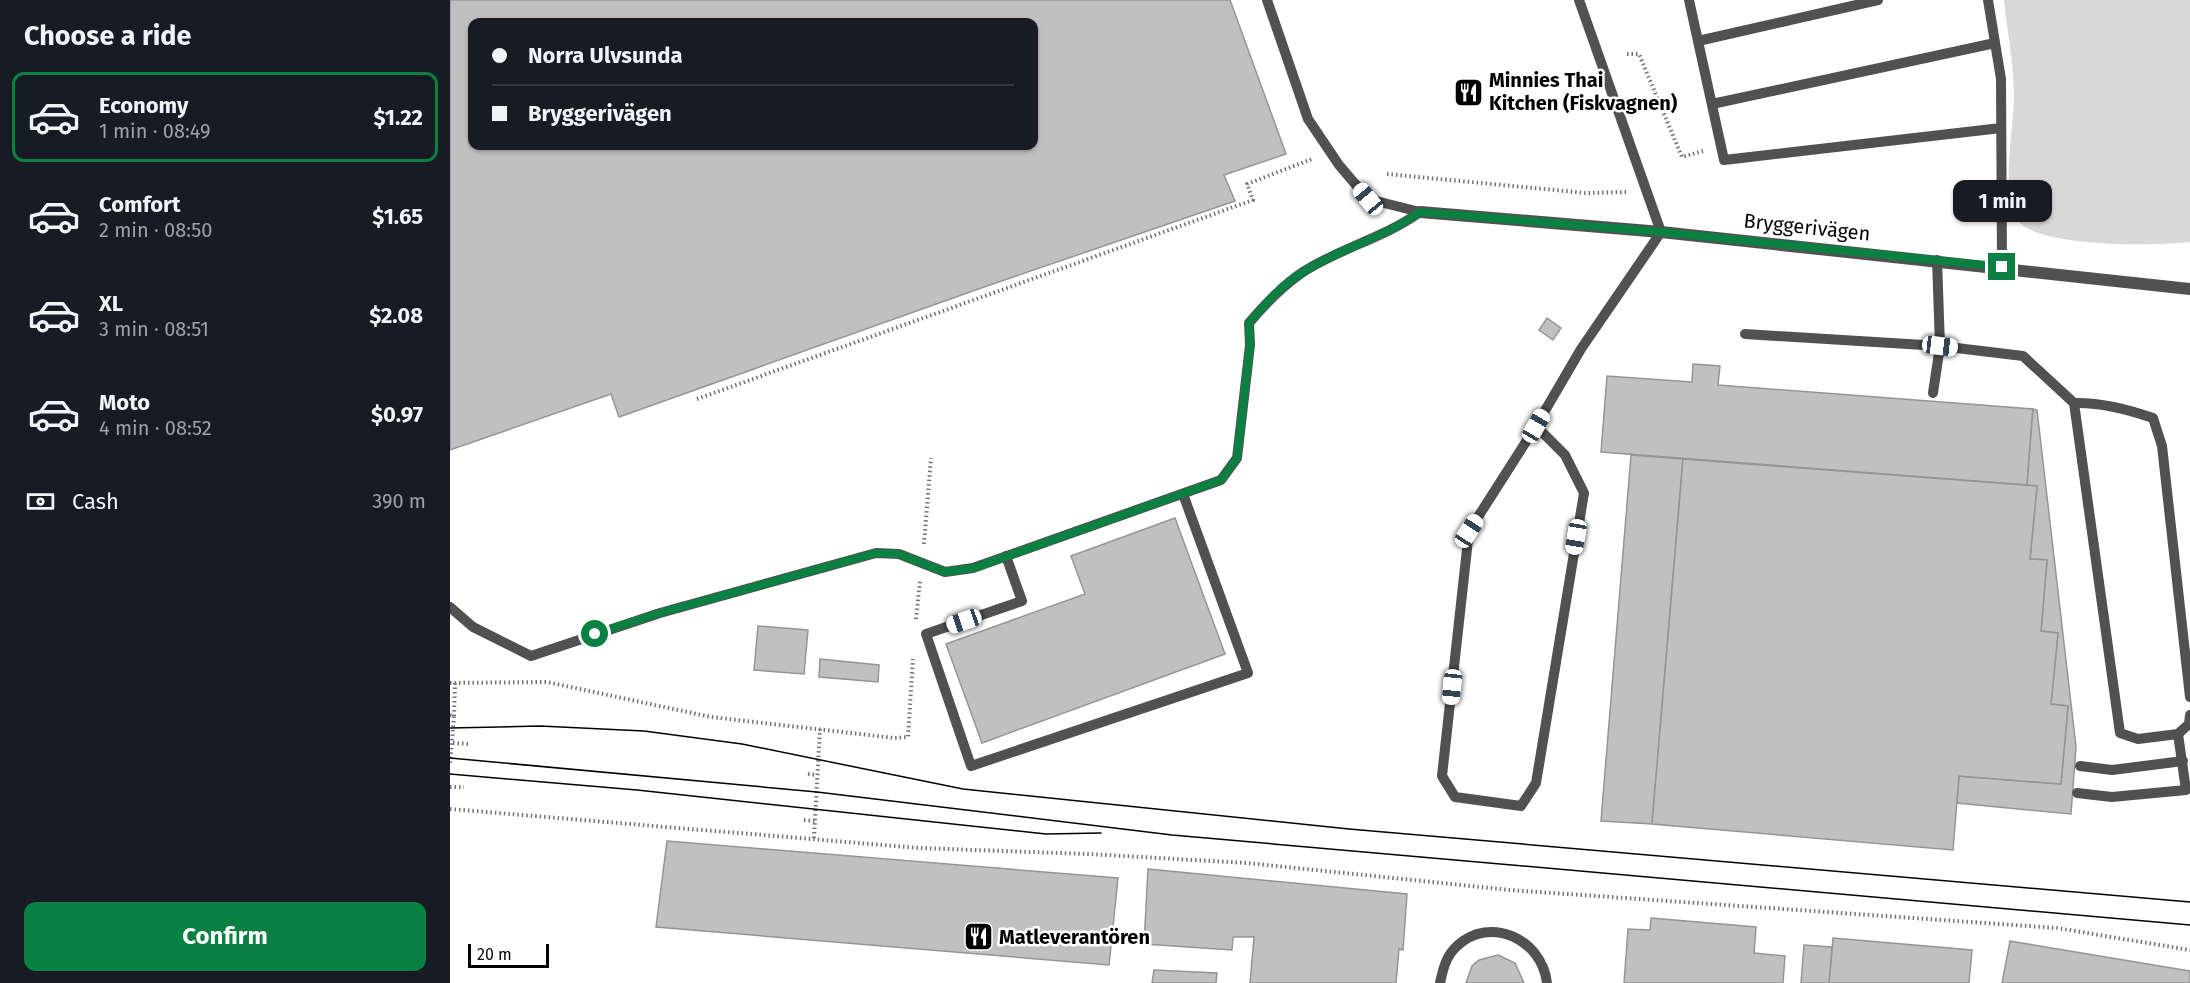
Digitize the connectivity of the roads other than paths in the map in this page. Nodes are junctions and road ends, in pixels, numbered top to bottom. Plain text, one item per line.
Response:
1 (1267, 0) edge
2 (1579, 0) edge
3 (1689, 0) edge
4 (1878, 0) edge
5 (1988, 0) edge
6 (1698, 41) junction
7 (1995, 43) junction
8 (1712, 104) junction
9 (2001, 128) junction
10 (1420, 212) junction
11 (1661, 232) junction
12 (1937, 260) junction
13 (2002, 267) junction
14 (2190, 289) edge
15 (1745, 334) dead end
16 (1940, 346) junction
17 (1933, 393) dead end
18 (2074, 403) junction
19 (1536, 426) junction
20 (1183, 494) junction
21 (1006, 556) junction
22 (450, 607) edge
23 (2190, 697) edge
24 (2190, 715) edge
25 (2178, 734) junction
26 (2183, 761) junction
27 (2080, 766) dead end
28 (2077, 793) dead end
29 (1440, 983) edge
30 (1546, 983) edge

1 - 10 lane
2 - 11 lane
3 - 6 lane
4 - 6 lane
5 - 7 lane
6 - 8 lane
7 - 8 lane
7 - 9 lane
8 - 9 lane
9 - 13 lane
10 - 11 street, Bryggerivägen
10 - 20 lane
11 - 12 street, Bryggerivägen
11 - 19 lane
12 - 13 street, Bryggerivägen
12 - 16 lane
13 - 14 street, Bryggerivägen
15 - 16 lane
16 - 17 lane
16 - 18 lane
18 - 23 lane
18 - 25 lane
19 - 19 lane
20 - 21 lane
20 - 21 lane
21 - 22 lane
24 - 25 lane
25 - 26 lane
26 - 27 lane
26 - 28 lane
29 - 30 lane

